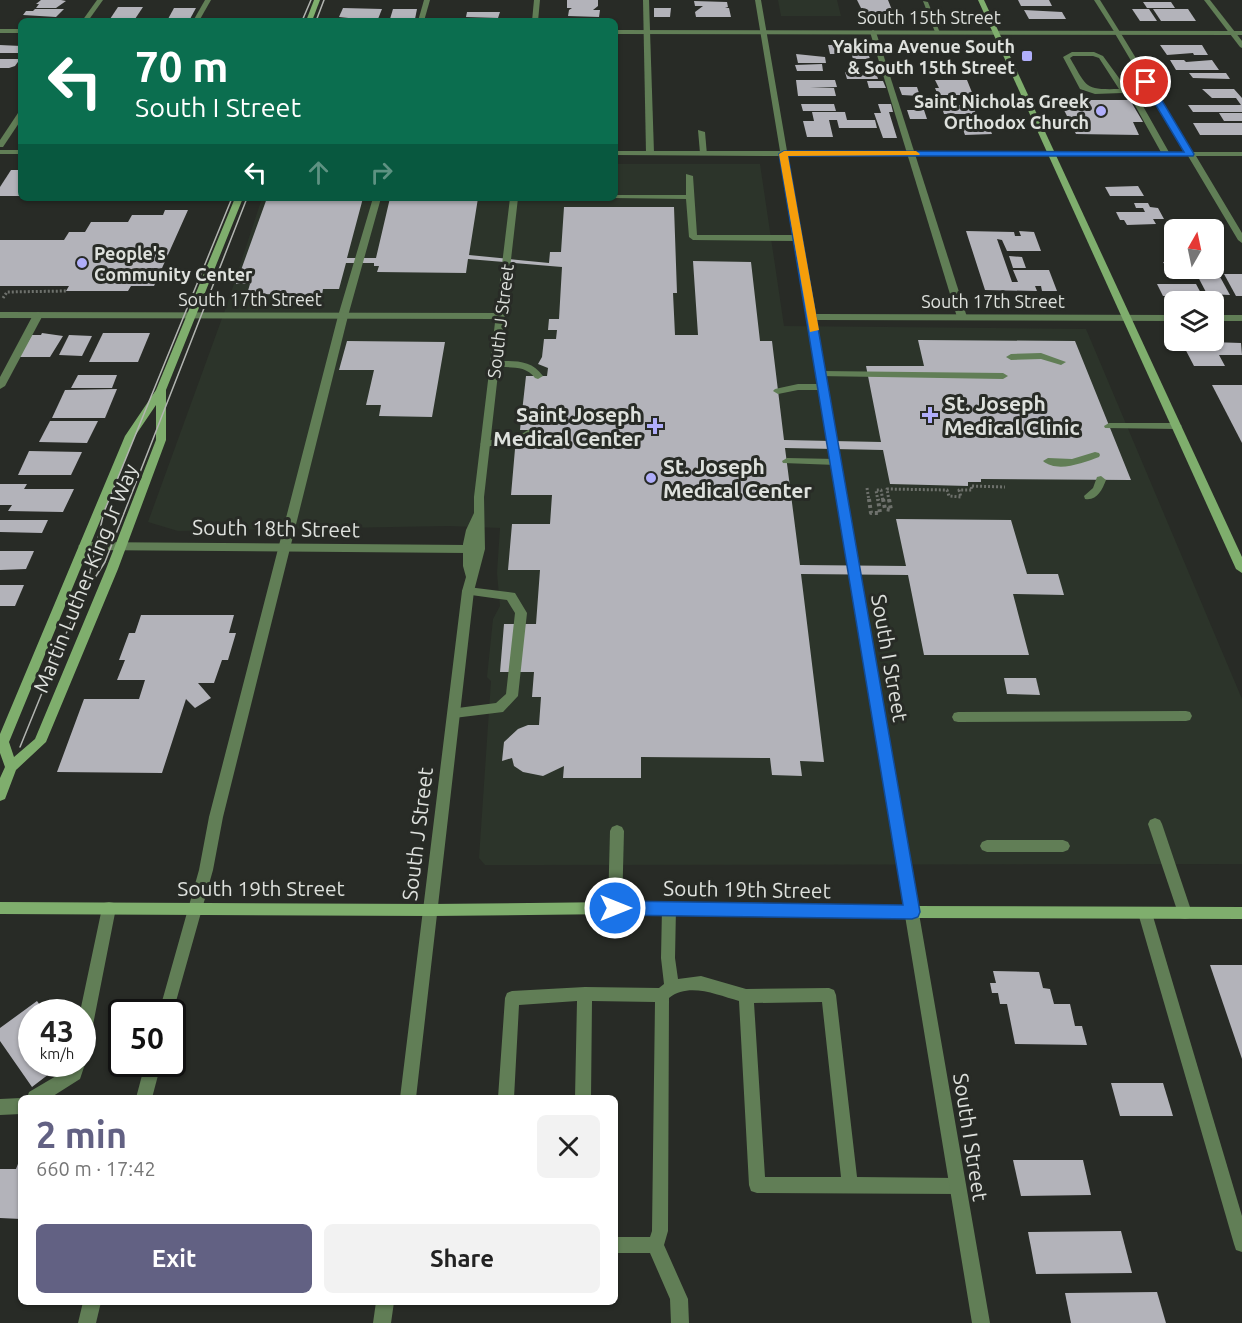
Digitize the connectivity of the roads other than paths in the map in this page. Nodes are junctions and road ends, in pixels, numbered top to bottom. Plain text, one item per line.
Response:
1 (99, 0) edge
2 (208, 0) edge
3 (317, 0) edge
4 (427, 0) edge
5 (537, 0) edge
6 (646, 0) edge
7 (758, 0) edge
8 (981, 0) edge
9 (1097, 0) edge
10 (1207, 0) edge
11 (925, 2) dead end
12 (88, 18) edge
13 (198, 18) edge
14 (310, 18) edge
15 (422, 18) edge
16 (535, 18) edge
17 (0, 31) edge
18 (18, 31) edge
19 (618, 32) edge
20 (646, 32) junction
21 (763, 32) junction
22 (873, 32) junction
23 (938, 32) junction
24 (995, 32) junction
25 (1117, 32) junction
26 (1232, 33) junction
27 (1242, 33) edge
28 (1242, 46) edge
29 (648, 63) junction
30 (659, 63) dead end
31 (1124, 92) junction
32 (18, 119) edge
33 (701, 132) dead end
34 (0, 145) edge
35 (0, 152) edge
36 (18, 152) edge
37 (618, 153) edge
38 (650, 153) junction
39 (704, 153) junction
40 (784, 154) junction
41 (912, 154) junction
42 (1052, 154) junction
43 (1166, 154) junction
44 (1190, 154) junction
45 (1242, 154) edge
46 (689, 176) dead end
47 (618, 197) edge
48 (690, 197) junction
49 (238, 201) edge
50 (376, 201) edge
51 (514, 201) edge
52 (798, 238) junction
53 (1242, 240) edge
54 (0, 315) edge
55 (38, 315) junction
56 (192, 315) junction
57 (343, 316) junction
58 (500, 316) junction
59 (812, 317) junction
60 (962, 317) junction
61 (1127, 318) junction
62 (1164, 318) edge
63 (1224, 318) edge
64 (1242, 318) edge
65 (1011, 357) dead end
66 (1061, 362) dead end
67 (495, 364) junction
68 (821, 374) junction
69 (538, 376) dead end
70 (1003, 376) dead end
71 (0, 386) edge
72 (823, 387) junction
73 (161, 390) junction
74 (778, 391) dead end
75 (1109, 426) dead end
76 (1177, 426) junction
77 (533, 430) dead end
78 (485, 444) junction
79 (1095, 455) dead end
80 (787, 461) dead end
81 (1048, 461) dead end
82 (836, 462) junction
83 (1101, 480) dead end
84 (1089, 496) dead end
85 (478, 515) junction
86 (84, 546) junction
87 (122, 546) junction
88 (285, 548) junction
89 (467, 549) junction
90 (1238, 552) edge
91 (1242, 569) edge
92 (470, 576) junction
93 (468, 591) junction
94 (454, 713) junction
95 (1186, 716) dead end
96 (958, 717) dead end
97 (7, 770) edge
98 (0, 795) edge
99 (1155, 824) dead end
100 (617, 831) dead end
101 (987, 846) dead end
102 (1063, 846) dead end
103 (0, 908) edge
104 (109, 908) junction
105 (615, 908) junction
106 (669, 908) junction
107 (194, 909) junction
108 (431, 910) junction
109 (912, 912) junction
110 (1145, 913) junction
111 (1185, 913) junction
112 (1242, 913) edge
113 (667, 991) junction
114 (585, 994) junction
115 (746, 996) junction
116 (90, 999) edge
117 (170, 999) edge
118 (70, 1077) edge
119 (150, 1077) edge
120 (40, 1095) edge
121 (145, 1095) edge
122 (408, 1095) edge
123 (506, 1095) edge
124 (583, 1095) edge
125 (18, 1106) edge
126 (0, 1107) edge
127 (850, 1185) junction
128 (957, 1186) junction
129 (1242, 1244) edge
130 (618, 1245) edge
131 (655, 1245) junction
132 (91, 1305) edge
133 (385, 1305) edge
134 (87, 1323) edge
135 (382, 1323) edge
136 (680, 1323) edge
137 (981, 1323) edge

1 - 12 street
2 - 13 street
3 - 14 main road
4 - 15 street
5 - 16 street
6 - 20 street
7 - 21 street, South I Street
8 - 24 main road
9 - 25 street
10 - 26 street
11 - 23 street
17 - 18 street
19 - 20 street, South 15th Street
20 - 21 street, South 15th Street
20 - 29 street
21 - 22 street, South 15th Street
21 - 40 street, South I Street
22 - 23 street, South 15th Street
22 - 41 street
23 - 24 street, South 15th Street
24 - 25 street, South 15th Street
24 - 42 main road
25 - 26 street, South 15th Street
25 - 44 street
26 - 27 street, South 15th Street
26 - 28 street
29 - 30 street
29 - 38 street
31 - 31 street
31 - 43 street
32 - 34 street
33 - 39 street
35 - 36 street
37 - 38 street
38 - 39 street
39 - 40 street
40 - 41 street
40 - 52 street, South I Street
41 - 42 street
41 - 60 street
42 - 43 street
42 - 61 main road
43 - 44 street
44 - 45 street
44 - 53 street
46 - 48 street
47 - 48 street
48 - 52 street
49 - 56 main road, Martin Luther King Jr Way
50 - 57 street
51 - 58 street, South J Street
52 - 59 street, South I Street
54 - 55 street, South 17th Street
55 - 56 street, South 17th Street
55 - 71 street
56 - 57 street, South 17th Street
56 - 73 main road, Martin Luther King Jr Way
57 - 58 street, South 17th Street
57 - 88 street
58 - 67 street, South J Street
59 - 60 street, South 17th Street
59 - 68 street, South I Street
60 - 61 street, South 17th Street
61 - 62 street, South 17th Street
61 - 76 main road
63 - 64 street
65 - 66 street
67 - 69 street
67 - 78 street, South J Street
68 - 70 street
68 - 72 street, South I Street
72 - 74 street
72 - 82 street, South I Street
73 - 86 main road, Martin Luther King Jr Way
73 - 87 main road, Martin Luther King Jr Way
75 - 76 street
76 - 90 main road
77 - 78 street
78 - 85 street, South J Street
79 - 81 street
80 - 82 street
82 - 109 street, South I Street
83 - 84 street
85 - 89 street
85 - 92 street
86 - 87 street, South 18th Street
86 - 97 main road, Martin Luther King Jr Way
87 - 88 street, South 18th Street
87 - 97 main road, Martin Luther King Jr Way
88 - 89 street, South 18th Street
88 - 107 street
89 - 92 street
90 - 91 main road
92 - 93 street, South J Street
93 - 94 street, South J Street
93 - 94 street
94 - 108 street, South J Street
95 - 96 street
97 - 98 main road, Martin Luther King Jr Way
99 - 111 street
100 - 105 street
101 - 102 street
103 - 104 main road, South 19th Street
104 - 107 main road, South 19th Street
104 - 116 street
105 - 106 main road, South 19th Street
105 - 108 main road, South 19th Street
106 - 109 main road, South 19th Street
106 - 113 street
107 - 108 main road, South 19th Street
107 - 117 street
108 - 122 street, South J Street
109 - 110 main road, South 19th Street
109 - 128 street, South I Street
110 - 111 main road, South 19th Street
110 - 129 street
111 - 112 main road, South 19th Street
113 - 114 street
113 - 115 street
113 - 131 street
114 - 123 street
114 - 124 street
115 - 127 street
115 - 127 street
118 - 120 street
119 - 121 street
125 - 126 street
127 - 128 street
128 - 137 street, South I Street
130 - 131 street
131 - 136 street
132 - 134 street
133 - 135 street

